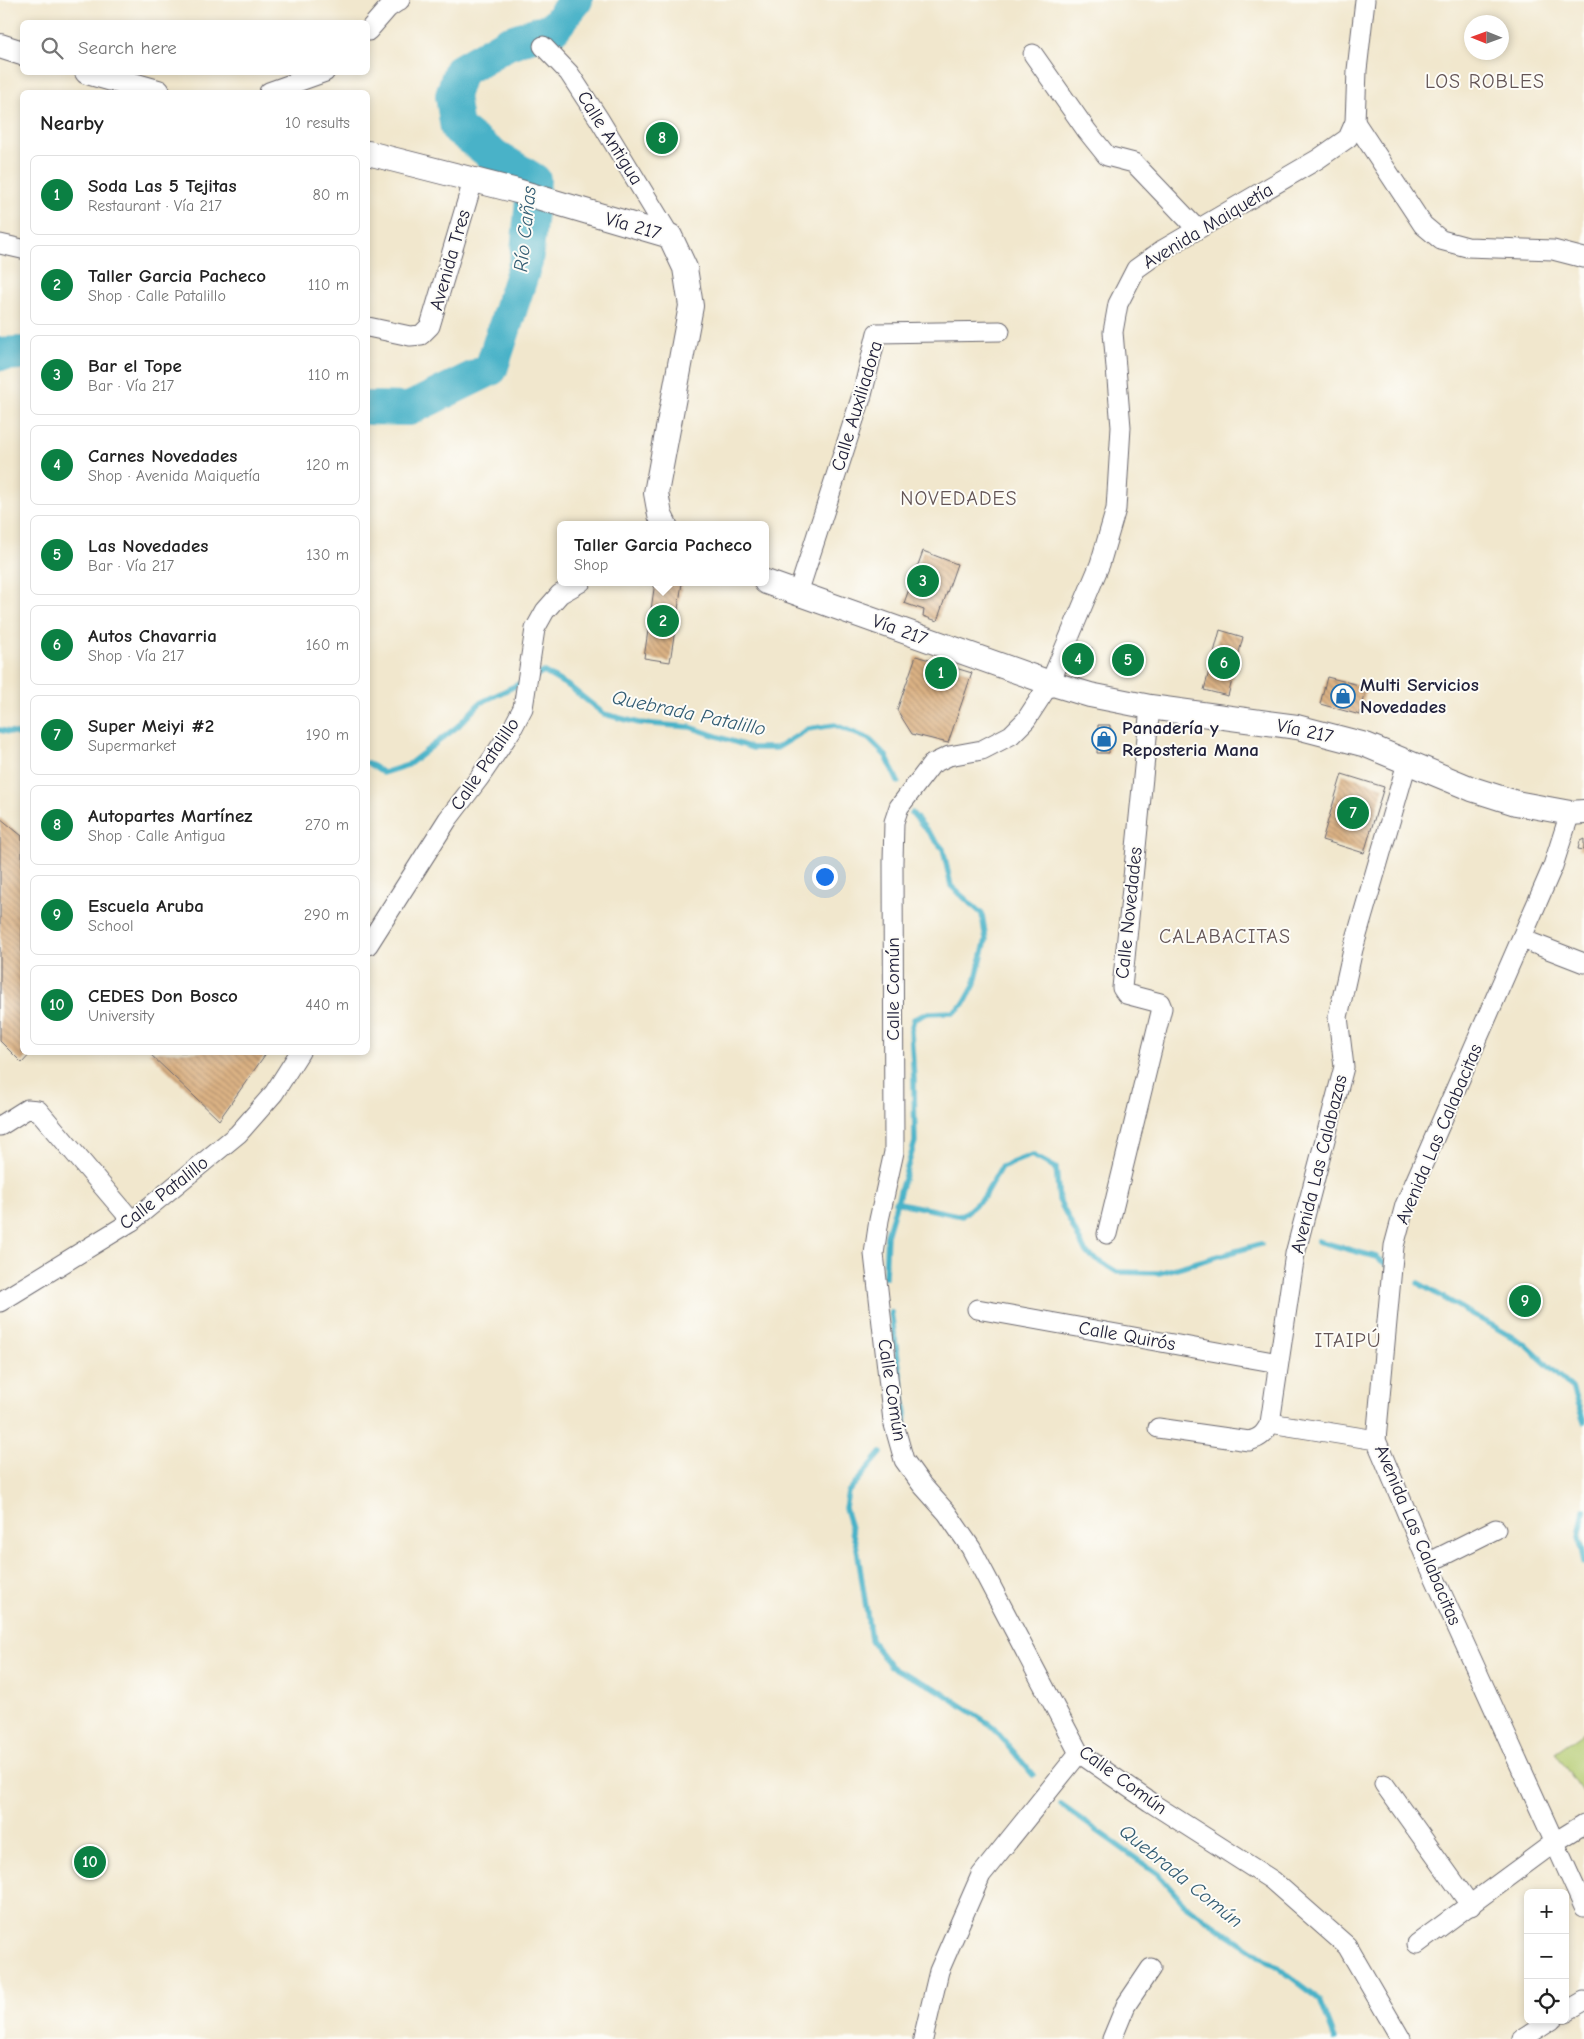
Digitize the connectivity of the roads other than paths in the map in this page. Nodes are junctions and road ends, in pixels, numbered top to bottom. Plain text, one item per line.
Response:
1 (400, 0) edge
2 (1365, 0) edge
3 (370, 29) edge
4 (0, 46) edge
5 (543, 46) dead end
6 (20, 51) edge
7 (1032, 54) dead end
8 (98, 75) edge
9 (317, 75) edge
10 (151, 90) edge
11 (275, 90) edge
12 (1355, 122) junction
13 (370, 154) edge
14 (473, 181) junction
15 (1197, 228) junction
16 (670, 236) junction
17 (0, 244) edge
18 (20, 249) edge
19 (1584, 258) edge
20 (370, 327) edge
21 (1000, 330) dead end
22 (656, 493) junction
23 (652, 521) edge
24 (664, 521) edge
25 (769, 583) edge
26 (574, 586) edge
27 (798, 593) junction
28 (1050, 683) junction
29 (1150, 707) junction
30 (1407, 763) junction
31 (1577, 812) edge
32 (1522, 939) junction
33 (370, 942) edge
34 (1584, 963) edge
35 (298, 1055) edge
36 (0, 1126) edge
37 (132, 1221) junction
38 (1107, 1234) dead end
39 (0, 1302) edge
40 (977, 1309) dead end
41 (1278, 1363) junction
42 (1270, 1423) junction
43 (1158, 1428) dead end
44 (1376, 1440) junction
45 (1496, 1529) dead end
46 (1428, 1563) junction
47 (1079, 1753) junction
48 (1384, 1784) dead end
49 (1584, 1824) edge
50 (1555, 1842) junction
51 (1471, 1906) junction
52 (1584, 1907) edge
53 (1417, 1944) dead end
54 (1151, 1968) dead end
55 (1584, 2001) edge
56 (1569, 2010) edge
57 (1546, 2024) edge
58 (923, 2039) edge
59 (1112, 2039) edge
60 (1401, 2039) edge
61 (1522, 2039) edge

1 - 3 street
2 - 12 street
4 - 6 main road
5 - 16 street, Calle Antigua
7 - 15 street
8 - 10 main road
9 - 11 street
12 - 15 street, Avenida Maiquetía
12 - 19 street
13 - 14 main road, Vía 217
14 - 16 main road, Vía 217
14 - 20 street, Avenida Tres
15 - 28 street, Avenida Maiquetía
16 - 22 main road, Vía 217
17 - 18 street
21 - 27 street, Calle Auxiliadora
22 - 23 street
22 - 24 main road, Vía 217
25 - 27 main road, Vía 217
26 - 33 street, Calle Patalillo
27 - 28 main road, Vía 217
28 - 29 main road, Vía 217
28 - 47 street, Calle Común
29 - 30 main road, Vía 217
29 - 38 street, Calle Novedades
30 - 31 main road, Vía 217
30 - 41 street, Avenida Las Calabazas
31 - 32 street, Avenida Las Calabacitas
32 - 34 street
32 - 44 street, Avenida Las Calabacitas
35 - 37 street, Calle Patalillo
36 - 37 street
37 - 39 street, Calle Patalillo
40 - 41 street, Calle Quirós
41 - 42 street, Avenida Las Calabazas
42 - 43 street
42 - 44 street
44 - 46 street, Avenida Las Calabacitas
45 - 46 street
46 - 50 street, Avenida Las Calabacitas
47 - 58 street
47 - 60 street, Calle Común
48 - 51 street
49 - 50 street
50 - 51 street
50 - 52 street, Avenida Las Calabacitas
51 - 53 street
54 - 59 street
55 - 56 street
57 - 61 street

